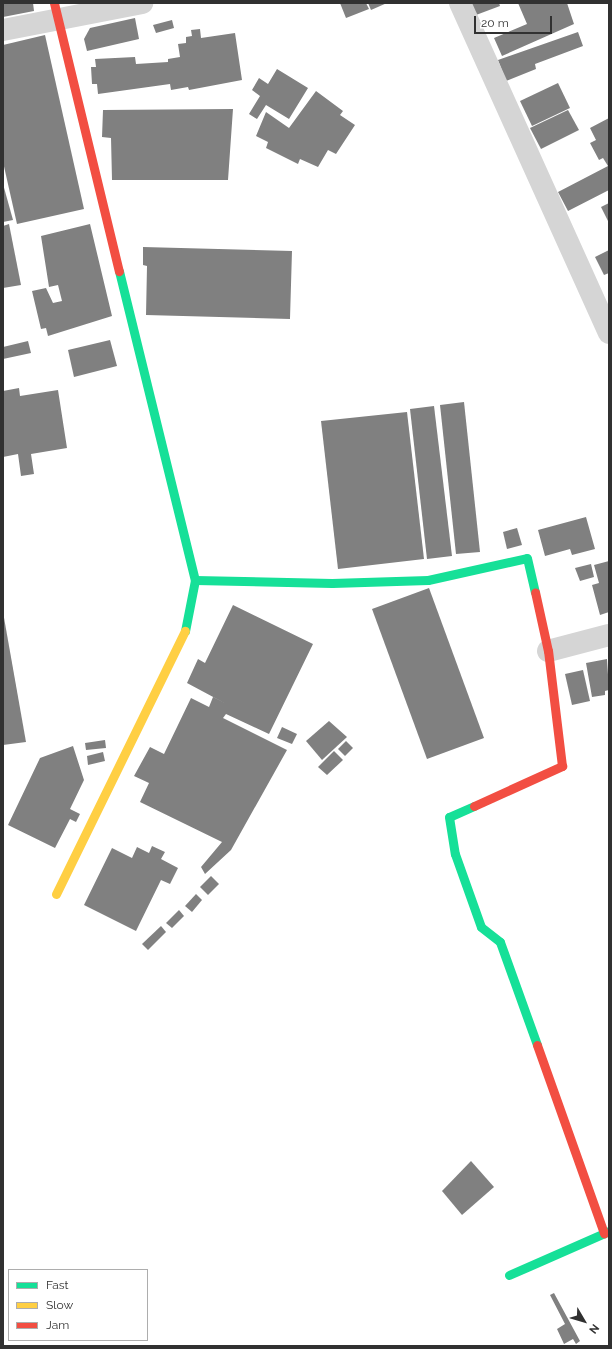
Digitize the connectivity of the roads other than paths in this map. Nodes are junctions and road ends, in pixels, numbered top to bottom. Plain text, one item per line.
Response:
1 (142, 3) edge
2 (460, 3) edge
3 (55, 11) edge
4 (3, 30) edge
5 (609, 333) edge
6 (195, 580) junction
7 (609, 635) edge
8 (548, 651) junction
9 (56, 894) dead end
10 (607, 1232) edge
11 (509, 1275) dead end

1 - 3 street
2 - 5 street
3 - 4 street
3 - 6 street
6 - 8 street
6 - 9 street
7 - 8 street
8 - 10 street
10 - 11 street

